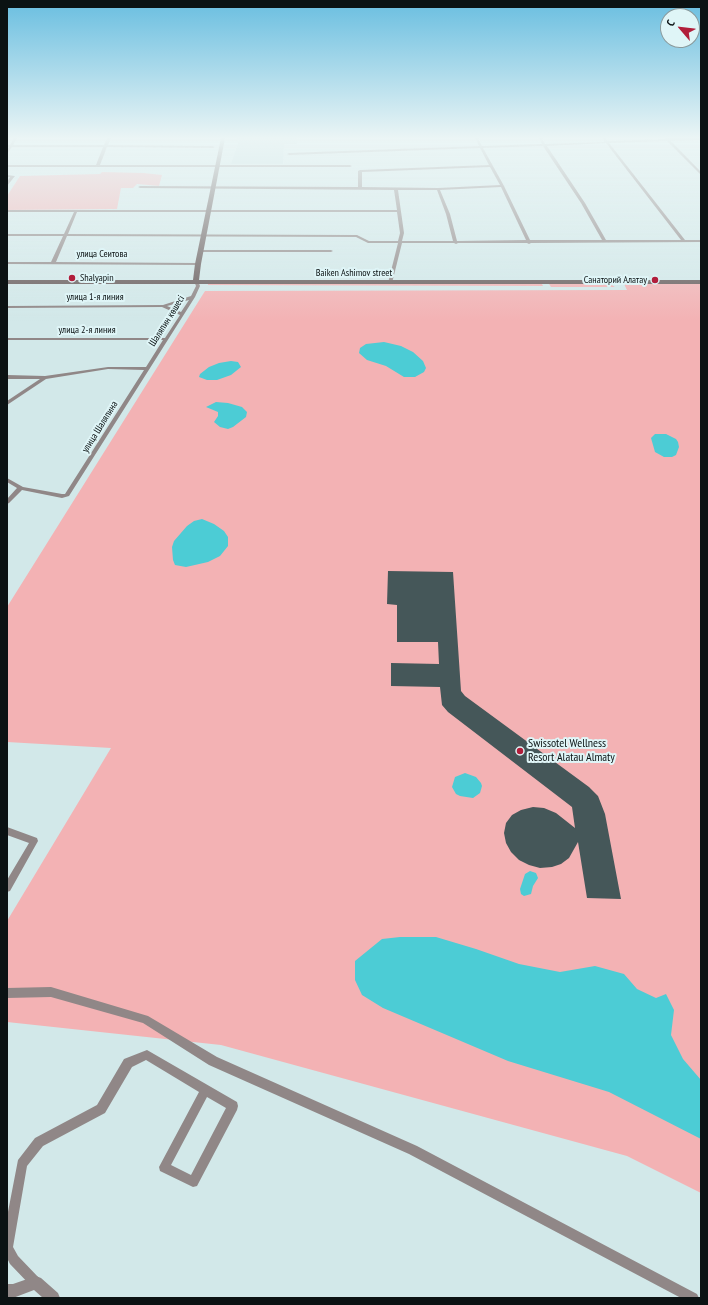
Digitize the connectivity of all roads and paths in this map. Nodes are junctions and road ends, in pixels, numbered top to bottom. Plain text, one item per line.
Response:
1 (211, 199) edge
2 (397, 199) edge
3 (442, 199) edge
4 (508, 199) edge
5 (580, 199) edge
6 (651, 199) edge
7 (7, 211) edge
8 (76, 211) junction
9 (209, 211) junction
10 (399, 211) junction
11 (7, 235) edge
12 (65, 236) junction
13 (204, 236) junction
14 (605, 241) junction
15 (684, 241) junction
16 (701, 241) edge
17 (401, 242) junction
18 (456, 243) junction
19 (529, 243) junction
20 (201, 251) junction
21 (331, 251) dead end
22 (7, 263) edge
23 (53, 263) junction
24 (198, 264) junction
25 (7, 282) edge
26 (196, 282) junction
27 (243, 282) junction
28 (701, 282) edge
29 (390, 283) junction
30 (193, 297) junction
31 (7, 306) edge
32 (163, 306) junction
33 (182, 314) junction
34 (7, 339) edge
35 (166, 339) junction
36 (147, 369) junction
37 (7, 377) edge
38 (45, 378) junction
39 (7, 403) edge
40 (7, 480) edge
41 (21, 488) junction
42 (7, 502) edge
43 (7, 831) edge
44 (7, 888) edge
45 (7, 993) edge
46 (205, 1090) junction
47 (7, 1247) edge
48 (36, 1283) junction
49 (7, 1291) edge
50 (53, 1298) edge
51 (692, 1298) edge

1 - 9 main road
2 - 10 street
3 - 18 street
4 - 19 street
5 - 14 street
6 - 15 street
7 - 8 street
8 - 9 street
8 - 12 street
9 - 10 street
9 - 13 main road
10 - 17 street
11 - 12 street
12 - 13 street
12 - 23 street
13 - 17 street
13 - 20 main road
14 - 15 street
14 - 19 street
15 - 16 street
17 - 18 street
17 - 29 street
18 - 19 street
20 - 21 street
20 - 24 main road
22 - 23 street, улица Сеитова
23 - 24 street, улица Сеитова
24 - 26 main road
24 - 27 main road
25 - 26 main road, Baiken Ashimov street
26 - 27 main road, Baiken Ashimov street
26 - 30 street, Шаляпин көшесі
27 - 29 main road, Baiken Ashimov street
28 - 29 main road, Baiken Ashimov street
30 - 32 street
30 - 33 street, Шаляпин көшесі
31 - 32 street, улица 1-я линия
32 - 33 street, улица 1-я линия
33 - 35 street, Шаляпин көшесі
34 - 35 street, улица 2-я линия
35 - 36 street, Шаляпин көшесі
36 - 38 street
36 - 41 street, улица Шаляпина
37 - 38 street
38 - 39 street
40 - 41 street
41 - 42 street
43 - 44 street
45 - 51 street
46 - 46 street
46 - 47 street
47 - 48 street
48 - 49 street
48 - 50 street

